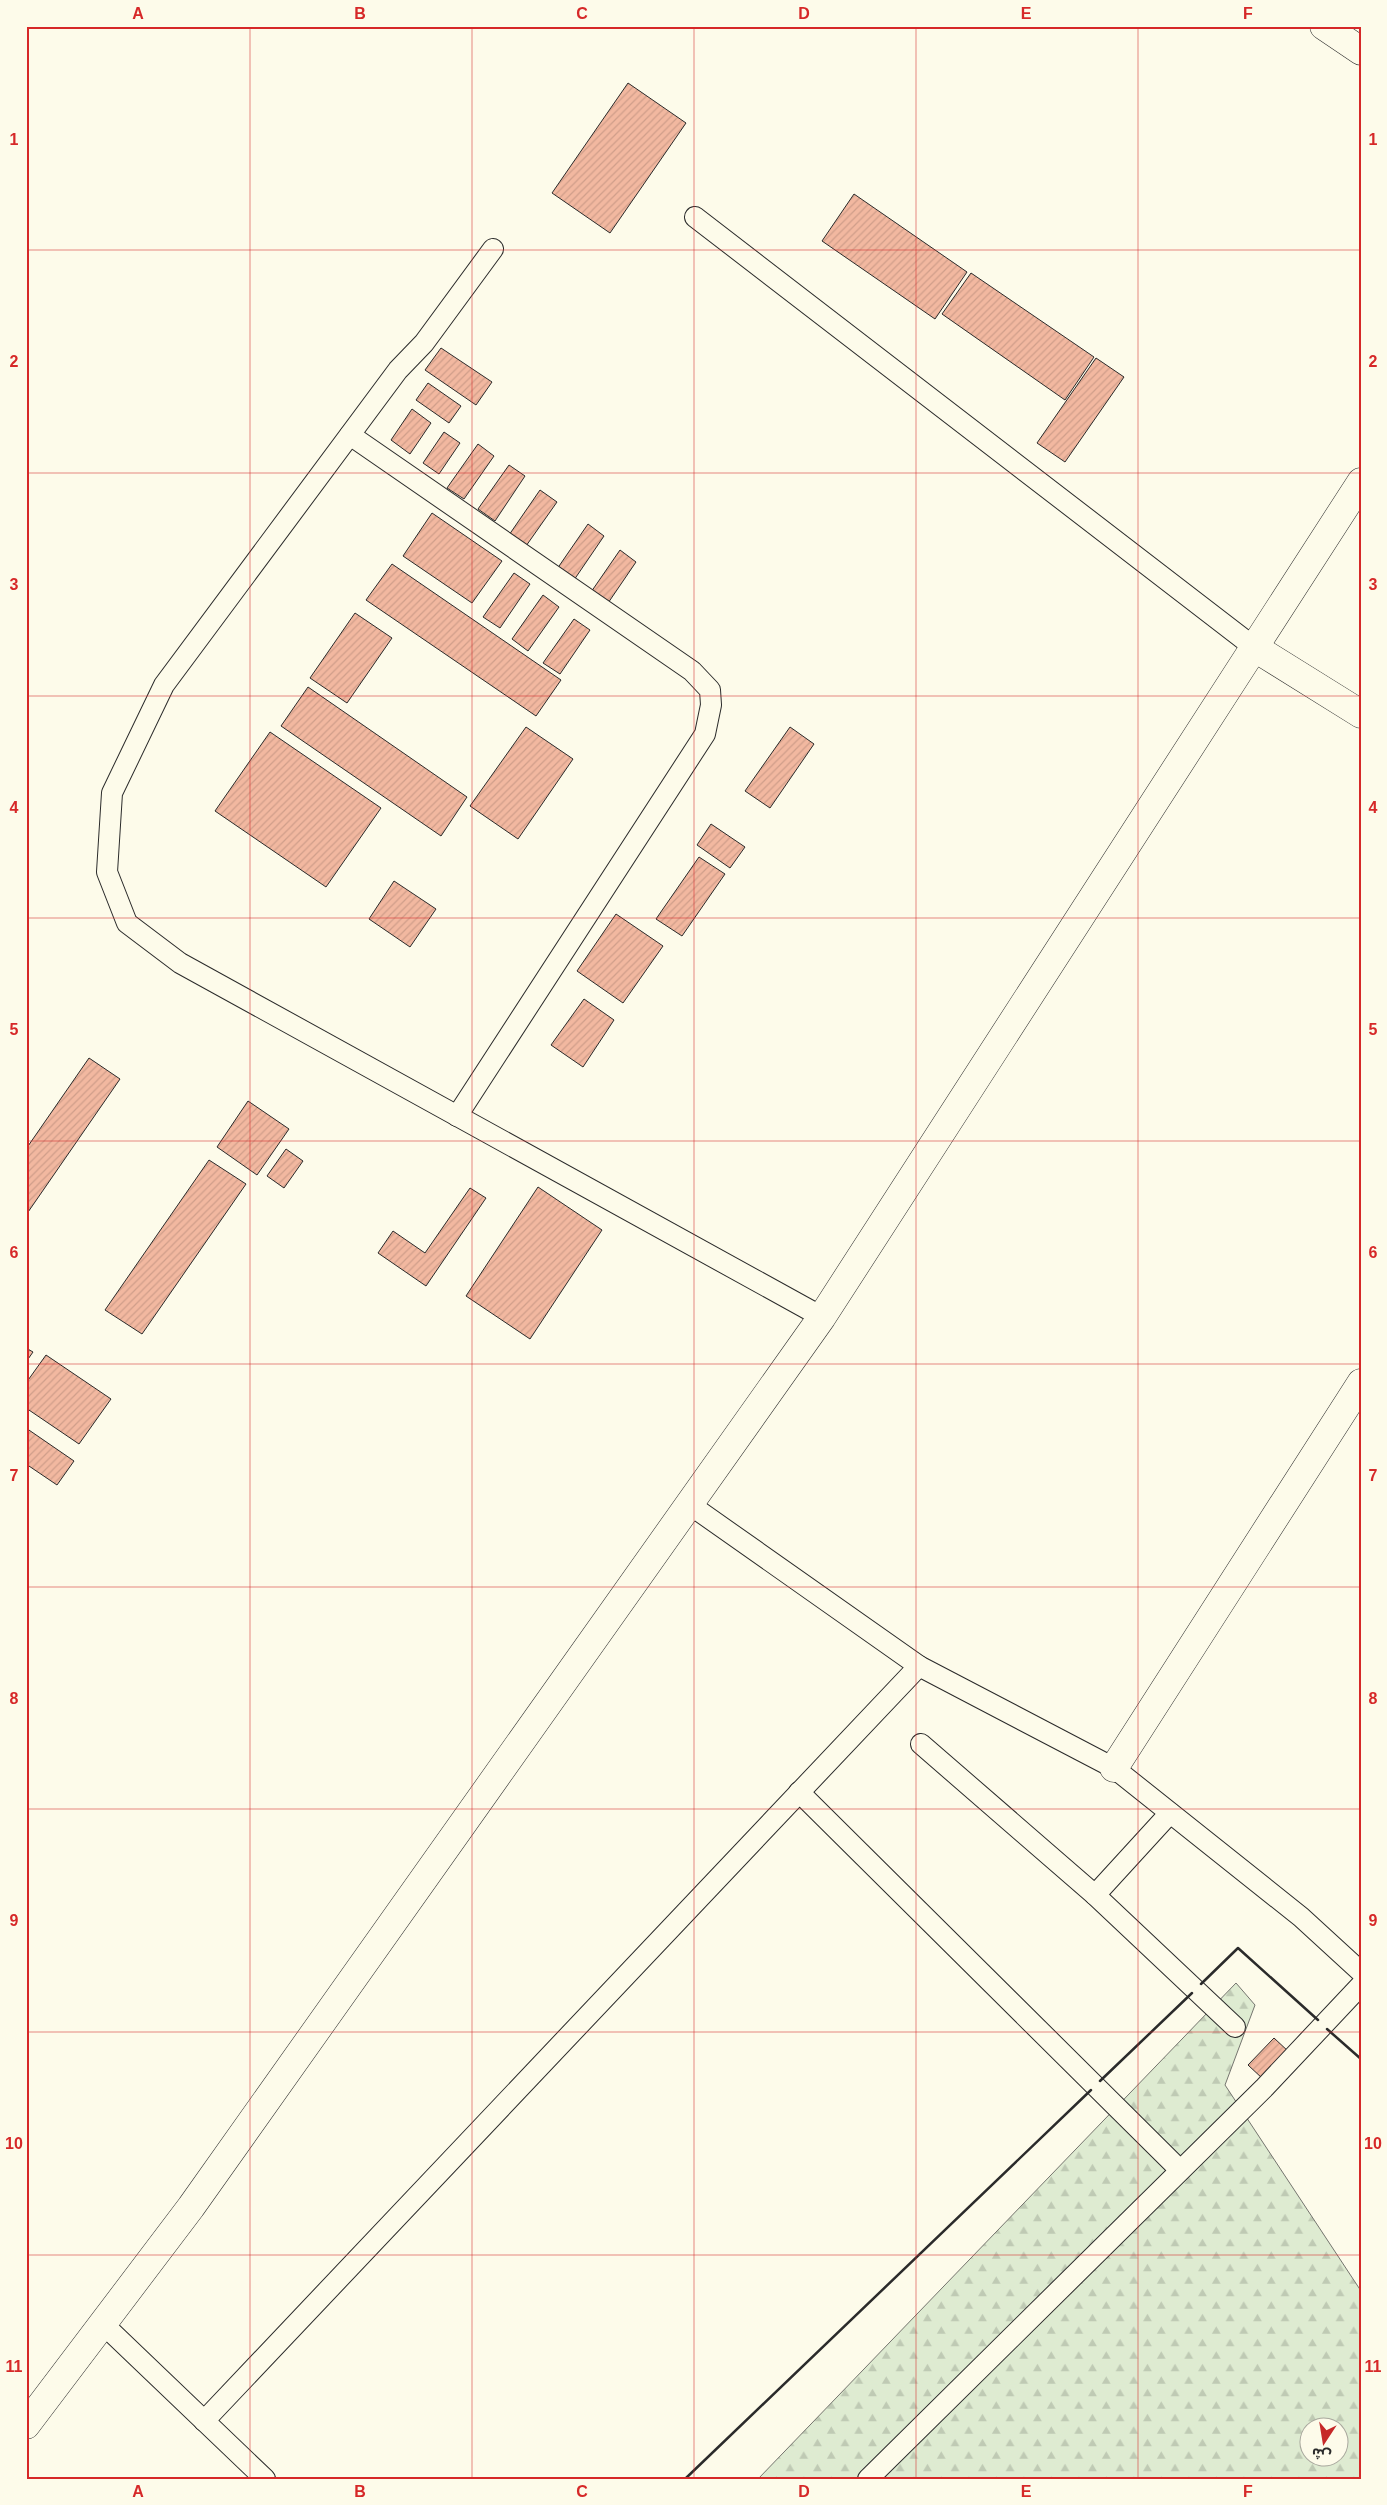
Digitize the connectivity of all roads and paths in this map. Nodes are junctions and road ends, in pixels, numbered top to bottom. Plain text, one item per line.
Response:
1 (1324, 26) edge
2 (1361, 50) edge
3 (695, 217) dead end
4 (493, 249) dead end
5 (350, 434) junction
6 (1361, 482) edge
7 (1256, 648) junction
8 (1361, 714) edge
9 (457, 1116) junction
10 (822, 1317) junction
11 (1361, 1383) edge
12 (689, 1504) junction
13 (919, 1666) junction
14 (920, 1744) dead end
15 (1114, 1768) junction
16 (799, 1792) junction
17 (1170, 1813) junction
18 (1095, 1895) junction
19 (1361, 1972) edge
20 (1361, 1985) edge
21 (1235, 2027) dead end
22 (1180, 2170) junction
23 (103, 2324) junction
24 (204, 2421) junction
25 (26, 2425) edge
26 (265, 2479) edge
27 (868, 2479) edge

1 - 2 street
3 - 7 lane
4 - 5 lane
5 - 9 lane
5 - 9 lane
6 - 7 street
7 - 8 street
7 - 10 street
9 - 10 lane
10 - 12 street
11 - 15 street
12 - 13 lane
12 - 23 street
13 - 15 lane
13 - 16 lane
14 - 18 lane
15 - 17 lane
16 - 22 lane
16 - 24 lane
17 - 18 lane
17 - 19 lane
18 - 21 lane
20 - 22 lane
22 - 27 lane
23 - 24 lane
23 - 25 street
24 - 26 lane

